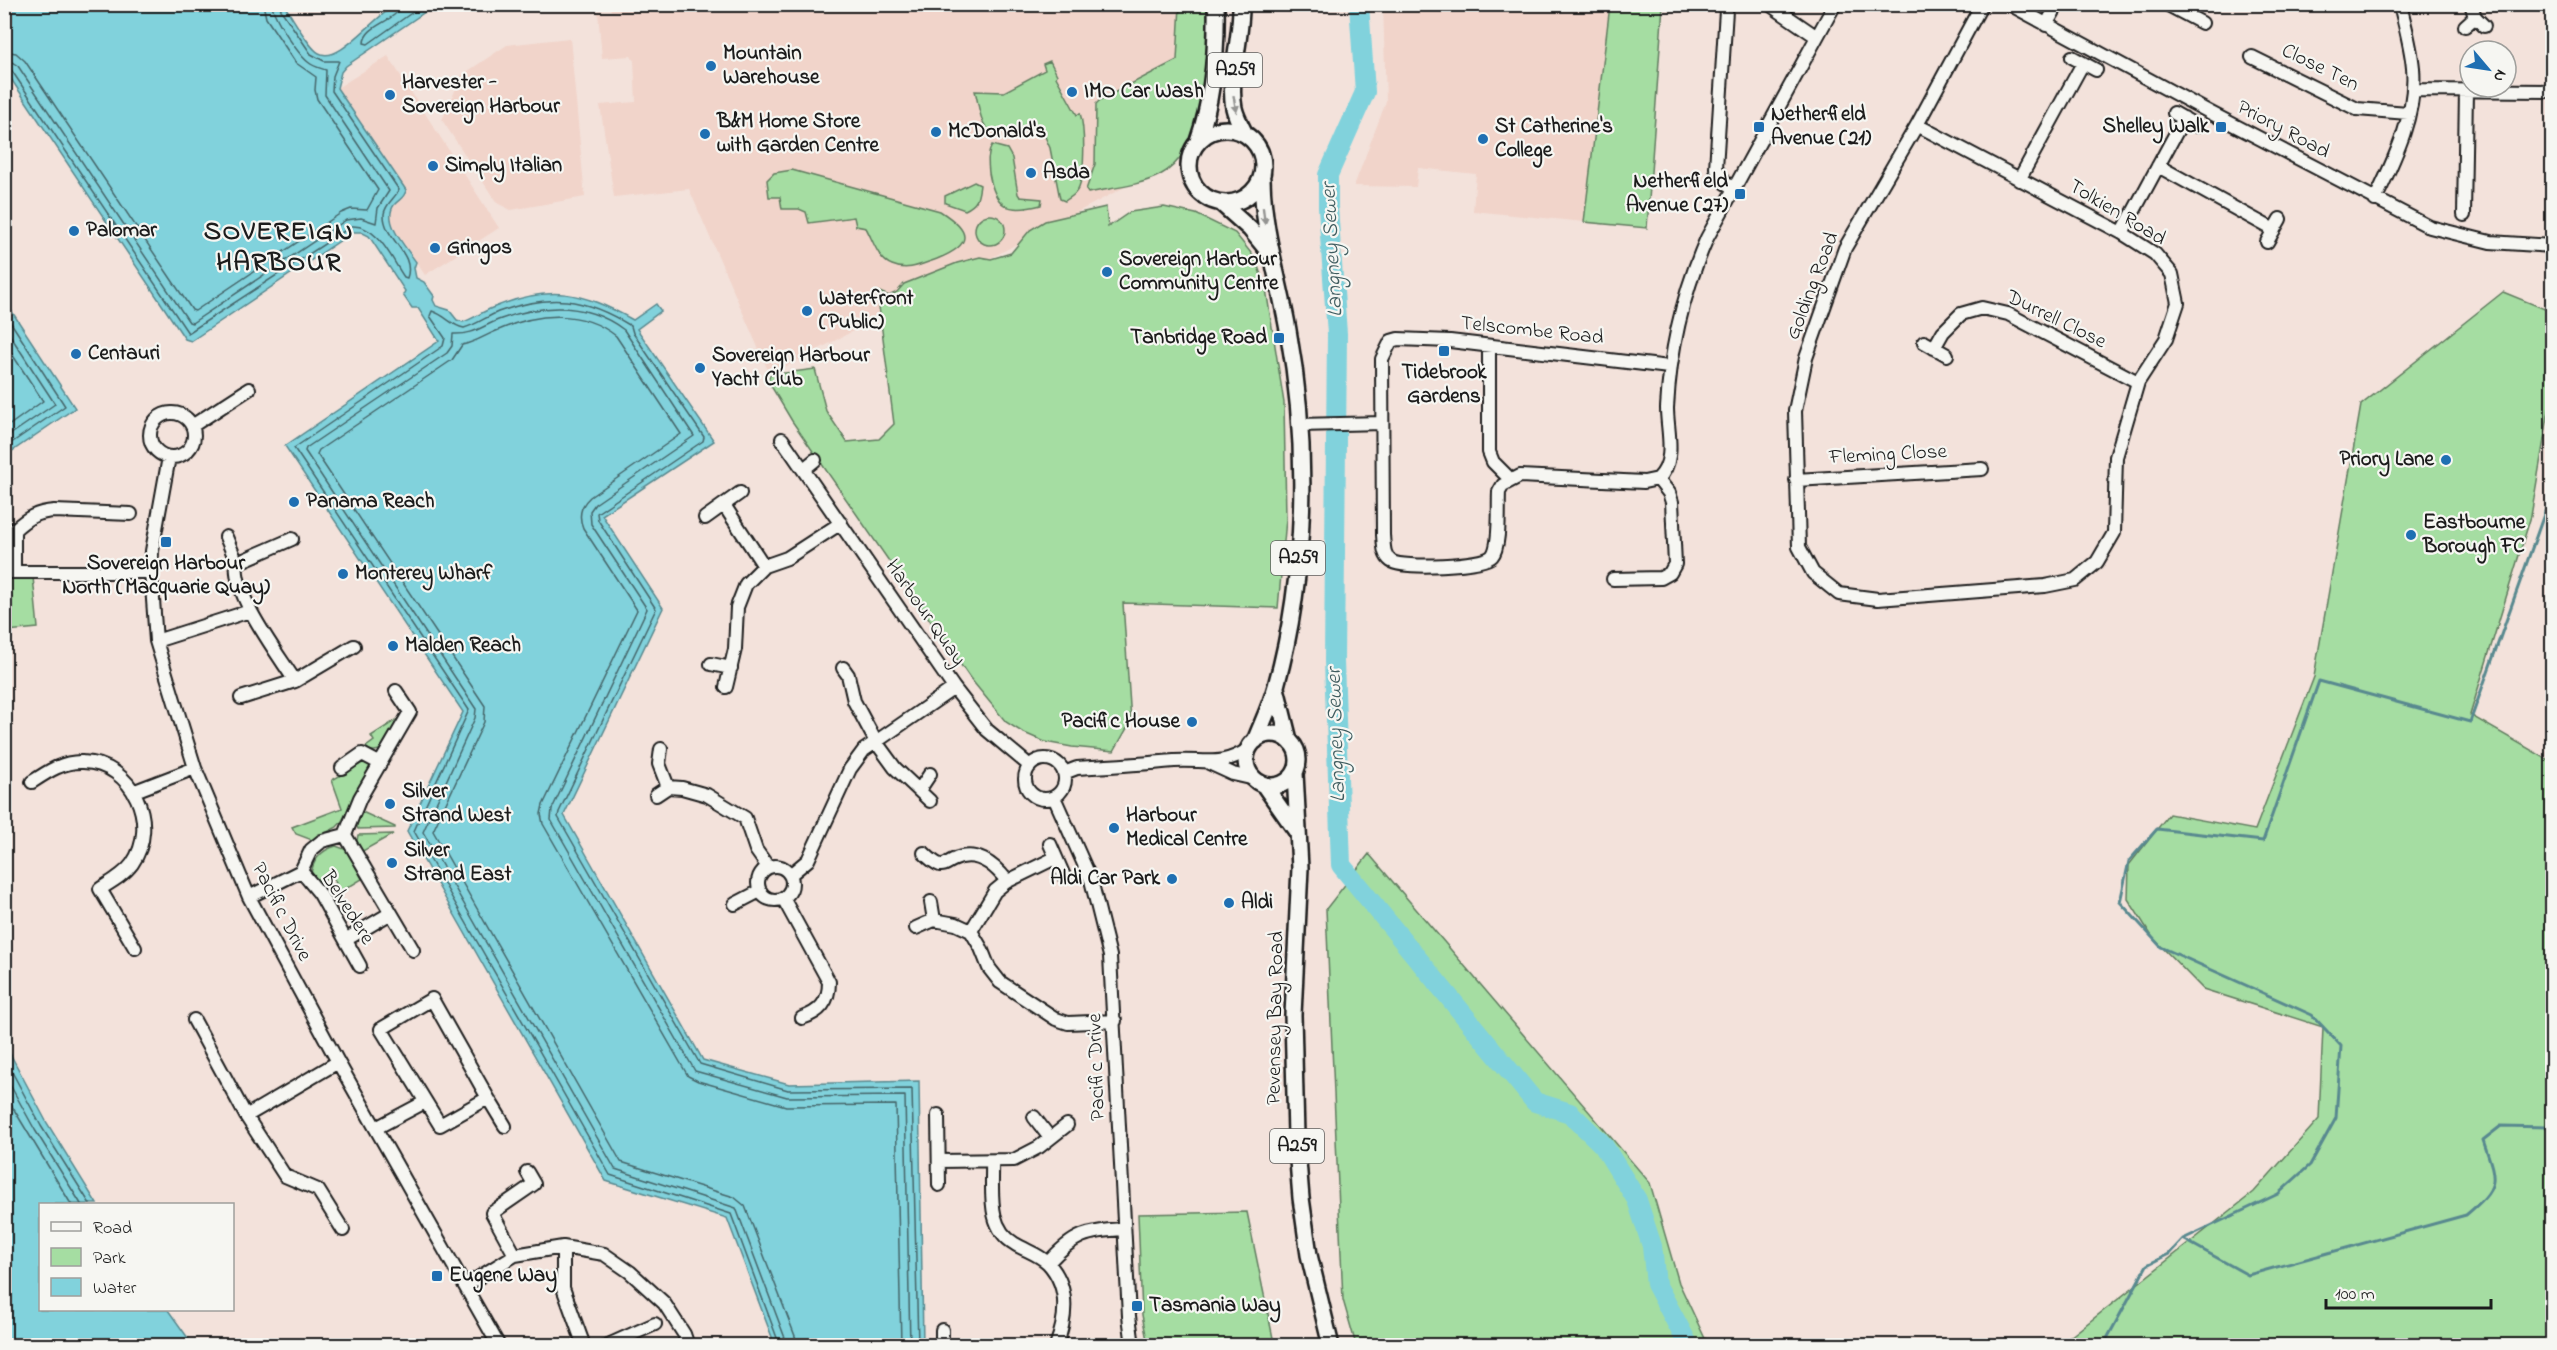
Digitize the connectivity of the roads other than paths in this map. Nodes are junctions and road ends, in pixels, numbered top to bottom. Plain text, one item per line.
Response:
1 (1216, 4) edge
2 (1241, 4) edge
3 (1729, 4) edge
4 (1769, 4) edge
5 (1835, 4) edge
6 (1982, 4) edge
7 (2009, 4) edge
8 (2058, 4) edge
9 (2166, 4) edge
10 (2400, 4) edge
11 (2471, 4) edge
12 (2202, 23) dead end
13 (2046, 25) junction
14 (2465, 26) dead end
15 (1817, 37) junction
16 (2252, 57) dead end
17 (2096, 70) dead end
18 (2413, 90) junction
19 (2458, 91) edge
20 (2518, 91) edge
21 (2553, 91) edge
22 (2466, 99) edge
23 (2408, 113) junction
24 (1917, 125) junction
25 (2198, 126) dead end
26 (1245, 134) junction
27 (1198, 141) junction
28 (2158, 166) junction
29 (1262, 179) junction
30 (2019, 180) junction
31 (1734, 188) junction
32 (2375, 200) junction
33 (1222, 204) junction
34 (2464, 215) dead end
35 (2122, 233) junction
36 (2267, 242) dead end
37 (2553, 246) edge
38 (1270, 254) junction
39 (1489, 346) junction
40 (1947, 355) dead end
41 (1669, 367) junction
42 (2138, 382) junction
43 (249, 389) dead end
44 (1382, 423) junction
45 (1299, 425) junction
46 (192, 426) junction
47 (782, 439) dead end
48 (169, 457) junction
49 (815, 460) dead end
50 (804, 469) junction
51 (1982, 469) dead end
52 (1510, 479) junction
53 (1658, 479) junction
54 (1796, 480) junction
55 (740, 493) dead end
56 (724, 505) junction
57 (131, 514) dead end
58 (705, 518) dead end
59 (841, 523) junction
60 (226, 537) dead end
61 (292, 539) dead end
62 (237, 563) junction
63 (764, 566) junction
64 (9, 571) edge
65 (151, 572) junction
66 (1814, 573) joint
67 (1613, 579) dead end
68 (250, 611) junction
69 (156, 641) junction
70 (354, 646) dead end
71 (711, 664) dead end
72 (731, 668) junction
73 (843, 668) dead end
74 (863, 680) dead end
75 (295, 681) junction
76 (849, 683) junction
77 (726, 687) dead end
78 (954, 688) junction
79 (1276, 688) junction
80 (396, 691) dead end
81 (241, 698) dead end
82 (1289, 740) junction
83 (876, 742) junction
84 (1252, 745) junction
85 (661, 749) dead end
86 (379, 763) junction
87 (1209, 763) junction
88 (1030, 766) junction
89 (195, 768) junction
90 (342, 768) dead end
91 (1064, 772) junction
92 (1295, 773) junction
93 (930, 774) dead end
94 (32, 782) dead end
95 (1260, 782) junction
96 (669, 787) junction
97 (920, 789) junction
98 (135, 791) junction
99 (656, 795) dead end
100 (1054, 797) junction
101 (930, 801) dead end
102 (1297, 832) junction
103 (345, 835) junction
104 (1050, 844) dead end
105 (924, 853) dead end
106 (1055, 858) junction
107 (768, 867) junction
108 (301, 872) junction
109 (790, 875) junction
110 (1064, 876) dead end
111 (1008, 881) junction
112 (760, 891) junction
113 (249, 897) junction
114 (783, 898) junction
115 (932, 902) dead end
116 (735, 904) dead end
117 (391, 913) junction
118 (934, 920) junction
119 (916, 928) dead end
120 (970, 931) junction
121 (352, 936) dead end
122 (135, 948) dead end
123 (413, 950) dead end
124 (360, 966) dead end
125 (802, 1018) dead end
126 (194, 1020) dead end
127 (1115, 1021) junction
128 (338, 1062) junction
129 (488, 1098) junction
130 (425, 1102) junction
131 (938, 1115) dead end
132 (246, 1116) junction
133 (1035, 1117) dead end
134 (1067, 1125) dead end
135 (505, 1126) dead end
136 (376, 1128) junction
137 (1050, 1138) junction
138 (939, 1161) junction
139 (992, 1162) junction
140 (527, 1172) dead end
141 (939, 1185) dead end
142 (1125, 1228) junction
143 (343, 1230) dead end
144 (563, 1247) junction
145 (515, 1255) junction
146 (1048, 1263) junction
147 (465, 1286) junction
148 (655, 1324) dead end
149 (942, 1330) dead end
150 (497, 1345) edge
151 (584, 1346) edge
152 (606, 1346) edge
153 (688, 1346) edge
154 (942, 1346) edge
155 (1056, 1346) edge
156 (1133, 1346) edge
157 (1331, 1346) edge

1 - 27 main road, A259
2 -> 26 main road, A259
3 - 31 street
4 - 15 street
5 - 15 street
6 - 24 street, Golding Road
7 - 13 street, Priory Road
8 - 13 street
9 - 12 street
10 - 18 street
11 - 14 street
13 - 32 street, Priory Road
15 - 31 street
16 - 23 street, Close Ten
17 - 30 street
18 - 19 street
18 - 23 street
20 - 21 street
22 - 34 street
23 - 32 street
24 - 30 street, Tolkien Road
24 - 54 street, Golding Road
25 - 28 street
26 - 27 main road
26 - 29 main road
27 - 33 main road
28 - 35 street
28 - 36 street
29 - 33 main road
29 -> 38 main road, A259
30 - 35 street, Tolkien Road
31 - 41 street
32 - 37 street, Priory Road
33 - 38 main road, A259
35 - 42 street, Tolkien Road
38 - 45 main road, A259
39 - 41 street, Telscombe Road
39 - 44 street, Telscombe Road
39 - 52 street
40 - 42 street, Durrell Close
41 - 53 street
42 - 66 street, Tolkien Road
43 - 46 street
44 - 45 street
44 - 52 street
45 - 79 main road, A259
46 - 48 street
46 - 48 street
47 - 50 street, Harbour Quay
48 - 65 street, Pacific Drive
49 - 50 street
50 - 59 street, Harbour Quay
51 - 54 street, Fleming Close
52 - 53 street
53 - 67 street
54 - 66 street, Golding Road
55 - 56 street
56 - 58 street
56 - 63 street
57 - 64 street
59 - 63 street
59 - 78 street, Harbour Quay
60 - 62 street
61 - 62 street
62 - 68 street
63 - 72 street
64 - 65 street
65 - 69 street, Pacific Drive
68 - 69 street
68 - 75 street
69 - 89 street, Pacific Drive
70 - 75 street
71 - 72 street
72 - 77 street
73 - 76 street
74 - 76 street
75 - 81 street
76 - 83 street
78 - 83 street
78 - 88 street, Harbour Quay
79 - 82 main road, A259
79 - 84 main road, A259
80 - 86 street
82 - 84 main road
82 - 92 main road
83 - 97 street
83 - 109 street
84 - 87 street
84 - 95 main road
85 - 96 street
86 - 90 street
86 - 103 street
87 - 91 street
87 - 95 street
88 - 91 street
88 - 100 street
89 - 98 street
89 - 113 street, Pacific Drive
91 - 100 street
92 - 95 main road
92 - 102 main road, Pevensey Bay Road / A259
93 - 97 street
94 - 98 street
95 - 102 main road
96 - 99 street
96 - 107 street
97 - 101 street
98 - 122 street
100 - 127 street, Pacific Drive
102 - 157 main road, Pevensey Bay Road / A259
103 - 108 street
103 - 117 street
104 - 106 street
105 - 111 street
106 - 110 street
106 - 111 street
107 - 109 street
107 - 112 street
108 - 113 street
108 - 124 street, Belvedere
109 - 114 street
111 - 120 street
112 - 114 street
112 - 116 street
113 - 128 street, Pacific Drive
114 - 125 street
115 - 118 street
117 - 121 street
117 - 123 street
118 - 119 street
118 - 120 street
120 - 127 street
126 - 132 street
127 - 142 street, Pacific Drive
128 - 132 street
128 - 136 street, Pacific Drive
129 - 130 street
129 - 130 street
129 - 135 street
130 - 136 street
131 - 138 street
132 - 143 street
133 - 137 street
134 - 137 street
136 - 147 street, Pacific Drive
137 - 139 street
138 - 139 street
138 - 141 street
139 - 146 street
140 - 145 street
142 - 146 street
142 - 156 street, Pacific Drive
144 - 145 street
144 - 151 street
144 - 153 street
145 - 147 street
146 - 155 street
147 - 150 street, Pacific Drive
148 - 152 street
149 - 154 street

